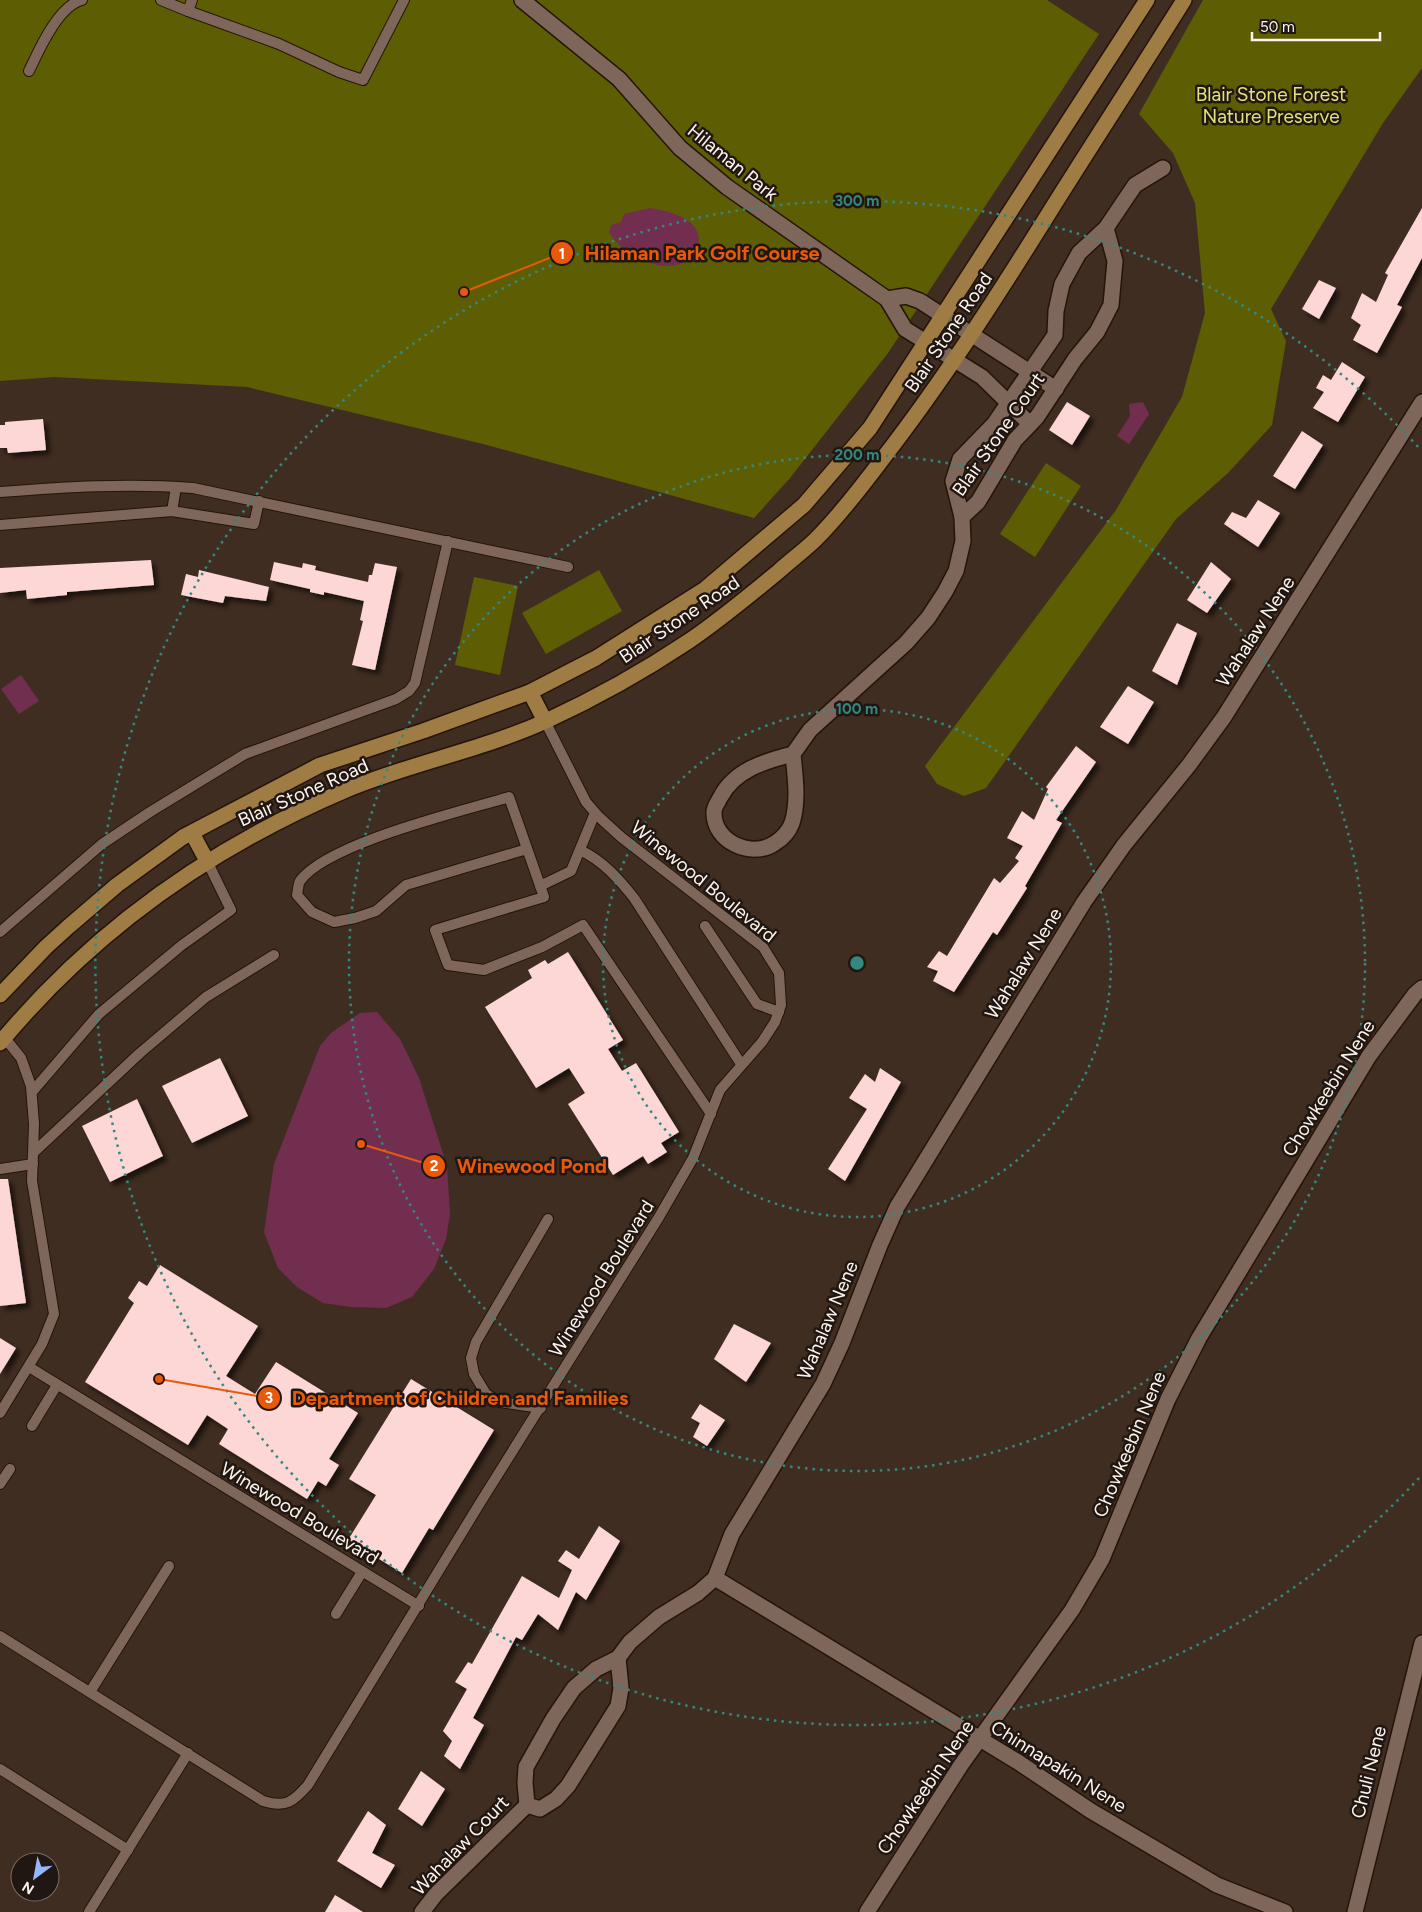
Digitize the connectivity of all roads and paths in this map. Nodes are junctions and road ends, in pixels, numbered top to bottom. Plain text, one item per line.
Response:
1 (80, 0) edge
2 (162, 0) edge
3 (192, 0) edge
4 (404, 0) edge
5 (522, 0) edge
6 (1147, 0) edge
7 (1184, 0) edge
8 (188, 11) junction
9 (29, 71) dead end
10 (1163, 168) dead end
11 (1106, 228) junction
12 (887, 299) junction
13 (943, 316) junction
14 (972, 334) junction
15 (926, 343) junction
16 (954, 360) junction
17 (1029, 373) junction
18 (1056, 388) junction
19 (1422, 402) edge
20 (1008, 404) junction
21 (1030, 424) junction
22 (176, 487) junction
23 (0, 492) edge
24 (259, 501) junction
25 (172, 511) junction
26 (962, 517) junction
27 (0, 525) edge
28 (448, 541) junction
29 (568, 567) dead end
30 (530, 692) junction
31 (545, 721) junction
32 (793, 754) junction
33 (595, 813) junction
34 (192, 833) junction
35 (527, 849) junction
36 (580, 850) junction
37 (207, 861) junction
38 (540, 886) junction
39 (705, 926) dead end
40 (0, 932) edge
41 (274, 955) dead end
42 (1422, 988) edge
43 (0, 995) edge
44 (778, 1012) junction
45 (1, 1038) edge
46 (741, 1064) junction
47 (32, 1092) junction
48 (711, 1114) junction
49 (33, 1154) junction
50 (32, 1164) junction
51 (0, 1169) edge
52 (548, 1220) dead end
53 (28, 1368) junction
54 (57, 1385) junction
55 (541, 1408) junction
56 (0, 1413) edge
57 (32, 1426) dead end
58 (10, 1469) dead end
59 (0, 1484) edge
60 (169, 1566) dead end
61 (362, 1572) junction
62 (715, 1578) junction
63 (419, 1606) junction
64 (336, 1614) dead end
65 (0, 1636) edge
66 (1422, 1643) edge
67 (618, 1658) junction
68 (90, 1692) junction
69 (980, 1740) junction
70 (188, 1754) junction
71 (0, 1769) edge
72 (527, 1805) junction
73 (128, 1850) junction
74 (89, 1912) edge
75 (422, 1912) edge
76 (867, 1912) edge
77 (1285, 1912) edge
78 (1355, 1912) edge

1 - 9 lane
2 - 8 lane
3 - 8 lane
4 - 8 lane
5 - 12 street, Hilaman Park
6 - 13 main road, Blair Stone Road
7 - 14 main road, Blair Stone Road
10 - 11 street, Blair Stone Court
11 - 17 street, Blair Stone Court
11 - 18 street, Blair Stone Court
12 - 13 street
12 - 15 street, Hilaman Park
13 - 14 street
13 - 15 main road, Blair Stone Road
14 - 16 main road, Blair Stone Road
14 - 17 street
15 - 16 street, Hilaman Park
15 - 30 main road, Blair Stone Road
16 - 20 street, Hilaman Park
16 - 31 main road, Blair Stone Road
17 - 18 street
17 - 20 street, Blair Stone Court
18 - 21 street, Blair Stone Court
19 - 62 street, Wahalaw Nene
20 - 21 street, Hilaman Park
20 - 26 street, Blair Stone Court
21 - 26 street, Blair Stone Court
22 - 23 lane
22 - 24 lane
22 - 25 lane
24 - 25 lane
24 - 28 lane
25 - 27 lane
26 - 32 street
28 - 29 lane
28 - 40 lane
30 - 31 main road
30 - 34 main road, Blair Stone Road
31 - 33 lane, Winewood Boulevard
31 - 37 main road, Blair Stone Road
32 - 32 street
33 - 36 lane
33 - 44 lane, Winewood Boulevard
34 - 37 main road
34 - 43 main road, Blair Stone Road
35 - 35 lane
35 - 38 lane
36 - 38 lane
36 - 46 lane
37 - 45 main road, Blair Stone Road
37 - 47 lane
38 - 48 lane
39 - 44 lane
41 - 49 lane
42 - 69 street, Chowkeebin Nene
44 - 46 lane, Winewood Boulevard
45 - 47 lane
46 - 48 lane, Winewood Boulevard
47 - 49 lane
48 - 55 lane, Winewood Boulevard
49 - 50 lane
50 - 51 lane
50 - 53 lane
52 - 55 lane
53 - 54 lane, Winewood Boulevard
53 - 56 lane
54 - 57 lane
54 - 61 lane, Winewood Boulevard
55 - 63 lane, Winewood Boulevard
58 - 59 lane
60 - 68 lane
61 - 63 lane, Winewood Boulevard
61 - 64 lane
62 - 67 street, Wahalaw Court
62 - 69 street, Chinnapakin Nene
63 - 70 lane
65 - 68 lane
66 - 78 street, Chuli Nene
67 - 72 street, Wahalaw Court
67 - 72 street, Wahalaw Court
68 - 70 lane
69 - 76 street, Chowkeebin Nene
69 - 77 street, Chinnapakin Nene
70 - 73 lane
71 - 73 lane
72 - 75 street, Wahalaw Court
73 - 74 lane

